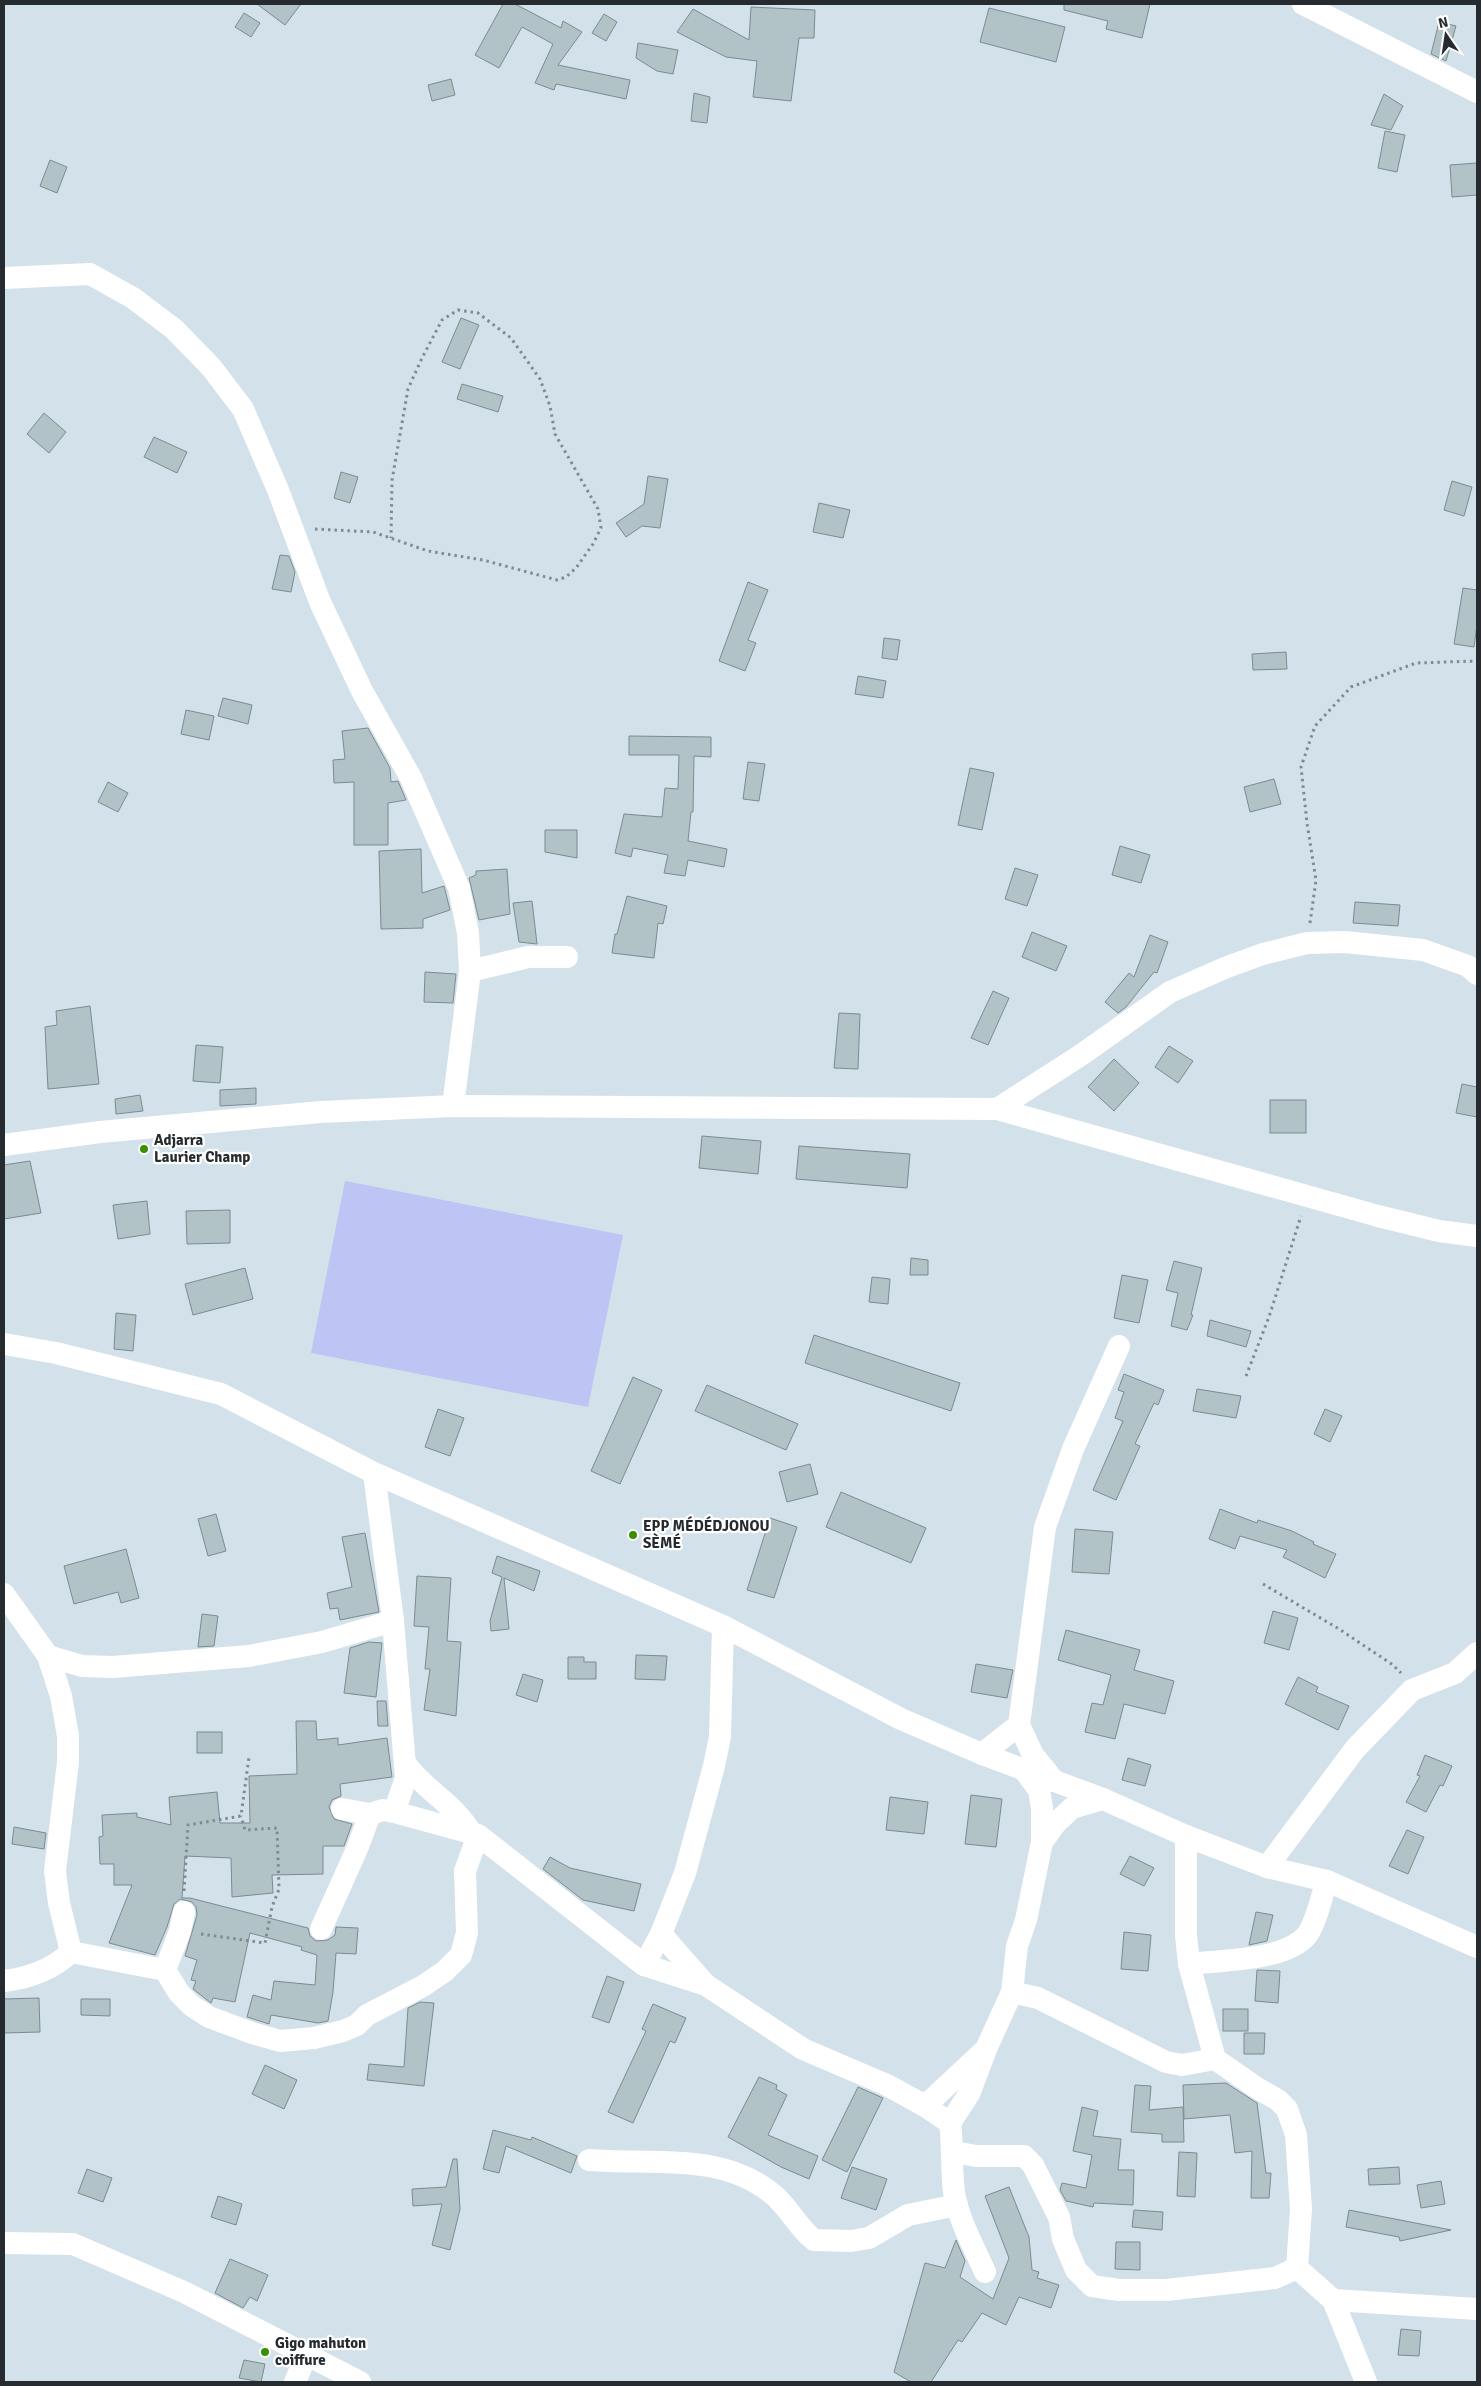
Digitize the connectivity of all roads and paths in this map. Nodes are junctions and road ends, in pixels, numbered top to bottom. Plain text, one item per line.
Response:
1 (1304, 4) edge
2 (1477, 92) edge
3 (4, 278) edge
4 (291, 528) junction
5 (391, 538) junction
6 (1477, 661) edge
7 (1307, 943) junction
8 (567, 957) dead end
9 (1474, 968) edge
10 (470, 971) junction
11 (453, 1106) junction
12 (997, 1109) junction
13 (4, 1145) edge
14 (1307, 1196) junction
15 (1477, 1236) edge
16 (4, 1344) edge
17 (1119, 1346) dead end
18 (1246, 1376) dead end
19 (374, 1473) junction
20 (1263, 1584) dead end
21 (4, 1594) edge
22 (393, 1621) junction
23 (723, 1626) junction
24 (1477, 1653) edge
25 (48, 1656) junction
26 (1412, 1690) junction
27 (1019, 1725) junction
28 (982, 1754) junction
29 (249, 1756) dead end
30 (405, 1764) junction
31 (1024, 1770) junction
32 (1054, 1781) junction
33 (1103, 1799) junction
34 (342, 1809) dead end
35 (394, 1812) junction
36 (370, 1814) junction
37 (241, 1816) junction
38 (475, 1835) junction
39 (1186, 1836) junction
40 (1042, 1842) junction
41 (1267, 1867) junction
42 (1327, 1880) junction
43 (182, 1922) junction
44 (321, 1929) dead end
45 (661, 1934) junction
46 (1477, 1947) edge
47 (71, 1952) junction
48 (1189, 1964) junction
49 (644, 1965) junction
50 (165, 1970) junction
51 (4, 1981) edge
52 (706, 1985) junction
53 (1012, 1992) junction
54 (986, 2049) junction
55 (1215, 2059) junction
56 (925, 2106) junction
57 (950, 2123) junction
58 (954, 2152) junction
59 (589, 2160) dead end
60 (957, 2205) junction
61 (4, 2243) edge
62 (1297, 2268) junction
63 (985, 2272) dead end
64 (1333, 2300) junction
65 (1477, 2309) edge
66 (306, 2356) junction
67 (295, 2382) edge
68 (360, 2382) edge
69 (1366, 2382) edge

1 - 2 street
3 - 4 street
4 - 5 path
4 - 10 street
5 - 5 path
6 - 7 path
7 - 9 street
7 - 12 street
8 - 10 street
10 - 11 street
11 - 12 street
11 - 13 street
12 - 14 street
14 - 15 street
14 - 18 path
16 - 19 street
17 - 27 street
19 - 22 street
19 - 23 street
20 - 26 path
21 - 25 street
22 - 25 street
22 - 30 street
23 - 28 street
23 - 45 street
24 - 26 street
25 - 47 street
26 - 41 street
27 - 28 street
27 - 32 street
28 - 31 street
29 - 37 path
30 - 35 street
30 - 38 street
31 - 32 street
31 - 40 street
32 - 33 street
33 - 39 street
33 - 40 street
34 - 36 street
35 - 36 street
35 - 38 street
36 - 44 street
37 - 43 path
37 - 43 path
38 - 49 street
38 - 50 street
39 - 41 street
39 - 48 street
40 - 53 street
41 - 42 street
42 - 46 street
42 - 48 street
43 - 50 street
45 - 49 street
45 - 52 street
47 - 50 street
47 - 51 street
48 - 55 street
49 - 52 street
52 - 56 street
53 - 54 street
53 - 55 street
54 - 56 street
54 - 57 street
55 - 62 street
56 - 57 street
57 - 58 street
58 - 60 street
58 - 62 street
59 - 60 street
60 - 63 street
61 - 66 street
62 - 64 street
64 - 65 street
64 - 69 street
66 - 67 street
66 - 68 street

